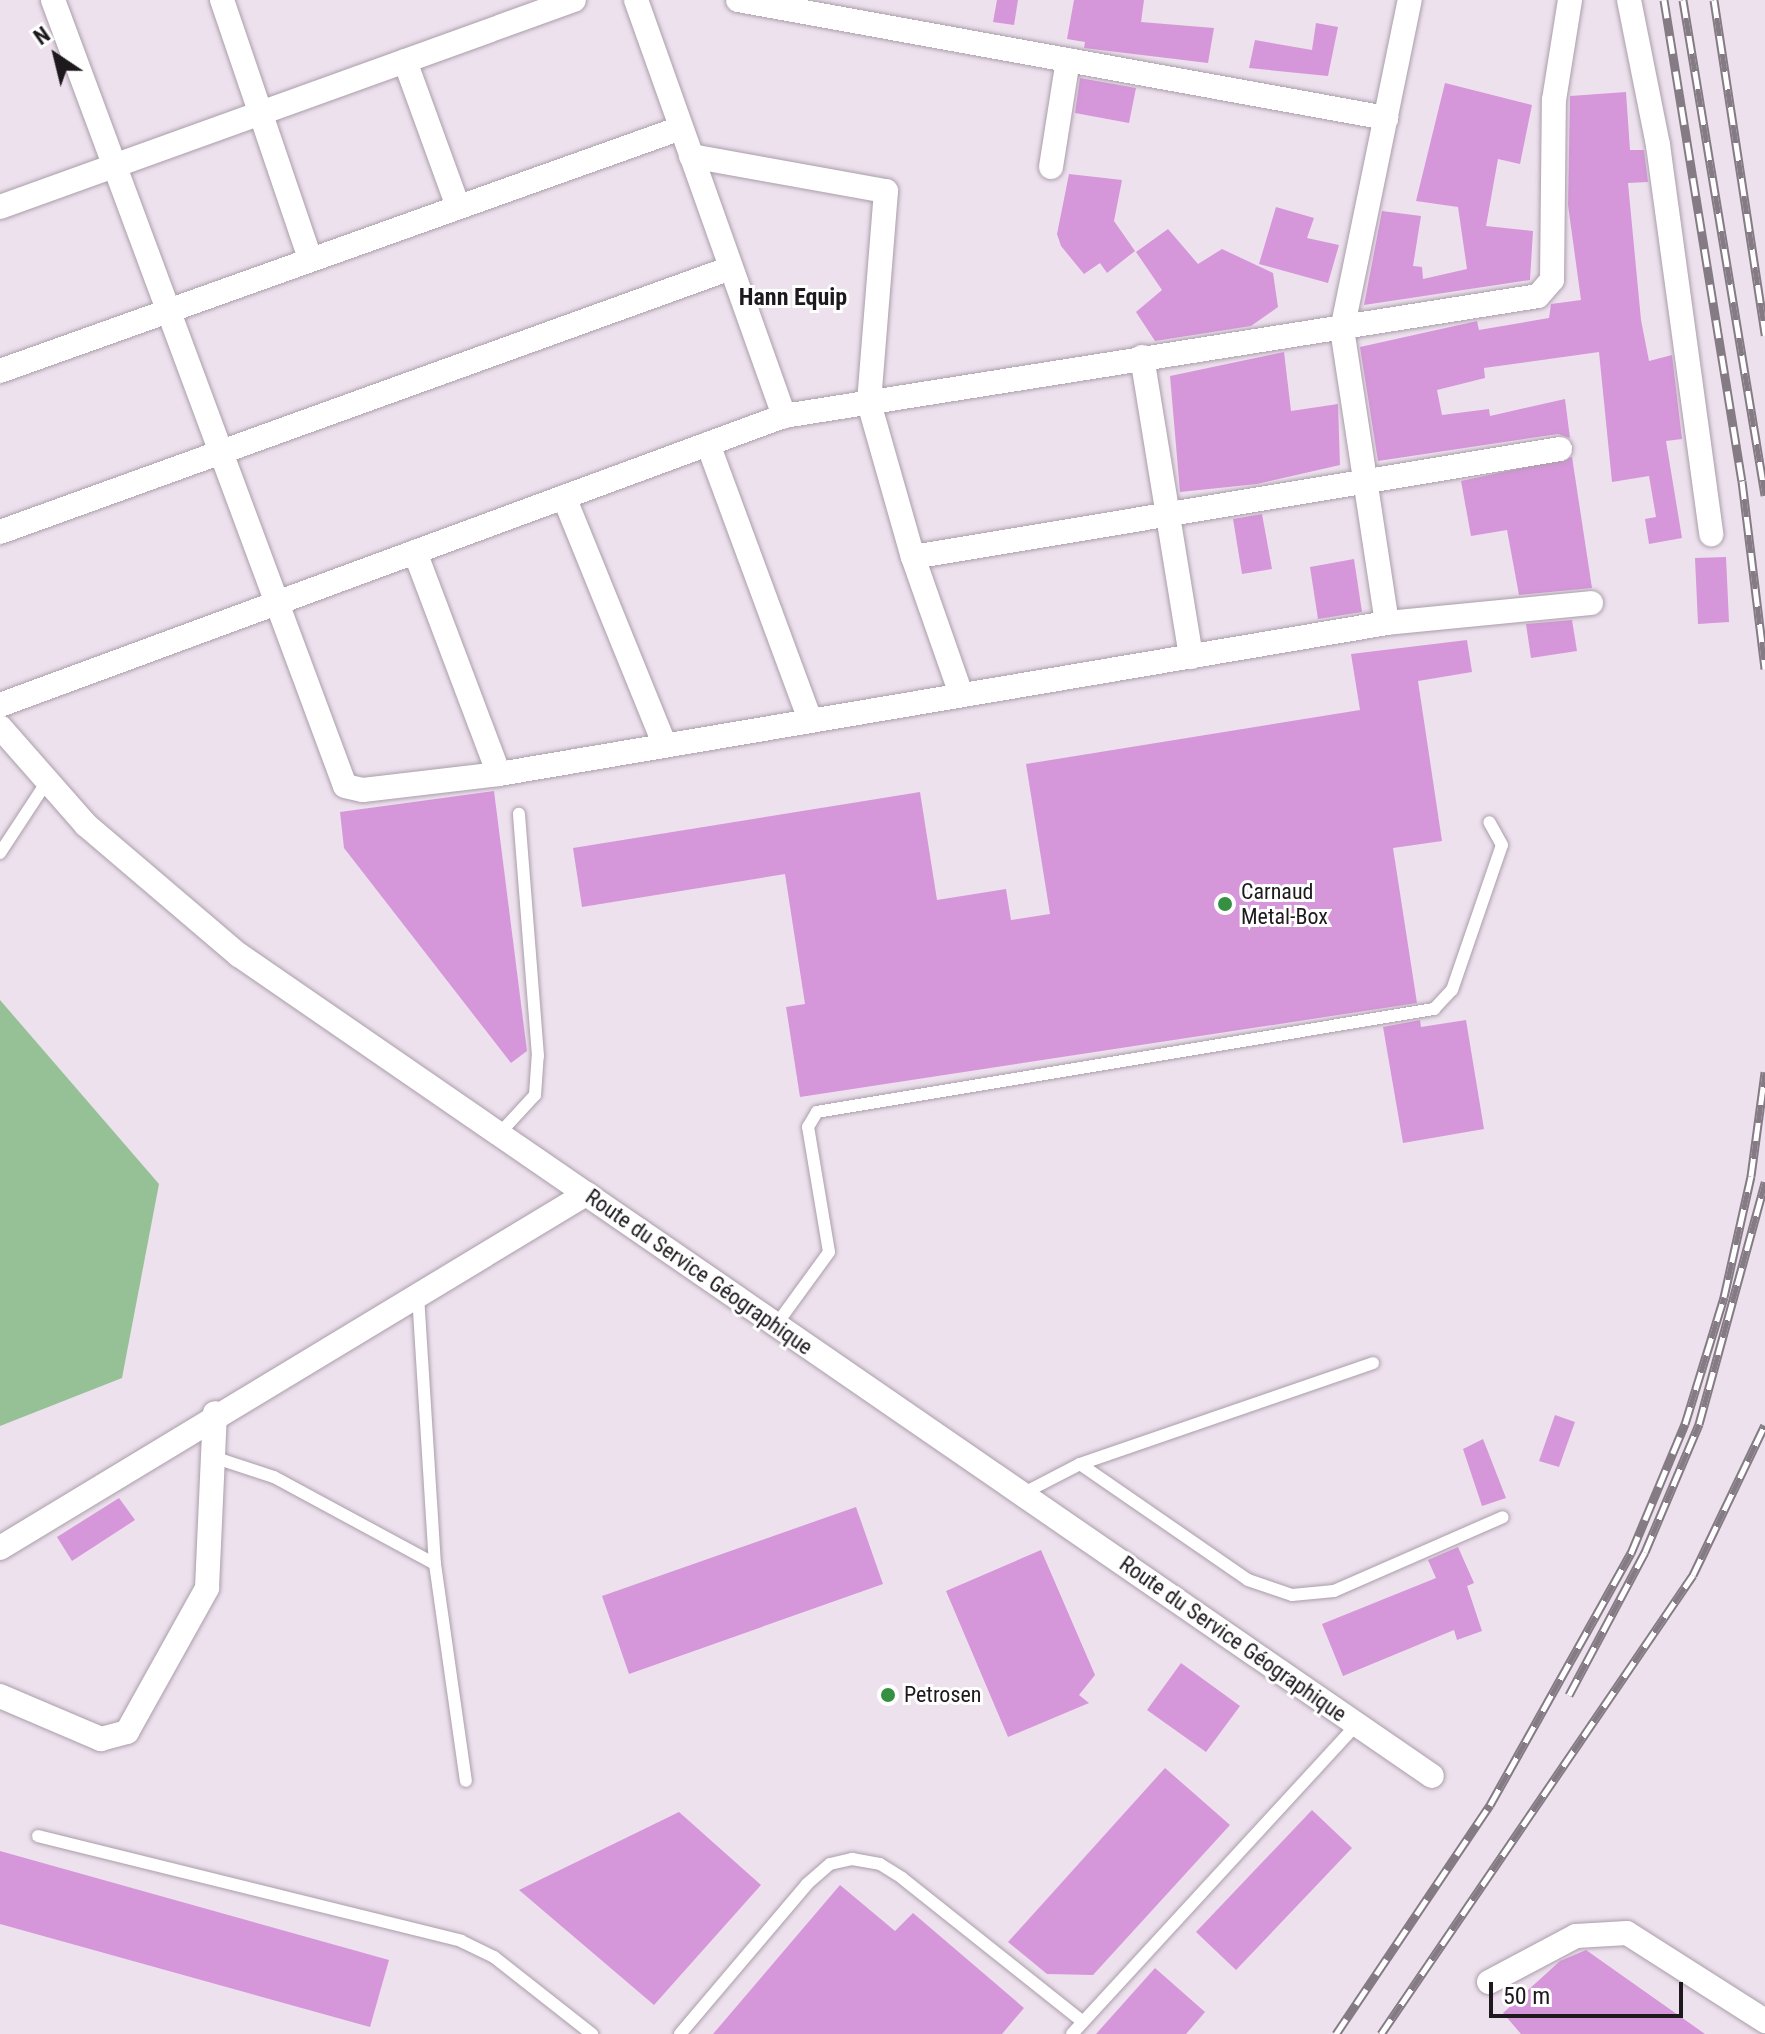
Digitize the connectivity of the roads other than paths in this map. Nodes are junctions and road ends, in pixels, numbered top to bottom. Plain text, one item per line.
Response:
1 (53, 0) edge
2 (222, 0) edge
3 (574, 0) edge
4 (636, 0) edge
5 (738, 0) edge
6 (1410, 0) edge
7 (1570, 0) edge
8 (1629, 0) edge
9 (1068, 60) junction
10 (405, 61) junction
11 (261, 113) junction
12 (1386, 118) junction
13 (681, 128) junction
14 (691, 156) junction
15 (115, 166) junction
16 (1051, 167) dead end
17 (0, 207) edge
18 (458, 207) junction
19 (310, 258) junction
20 (731, 268) junction
21 (168, 308) junction
22 (1342, 330) junction
23 (1142, 357) junction
24 (0, 371) edge
25 (869, 403) junction
26 (784, 416) junction
27 (708, 444) junction
28 (1560, 449) dead end
29 (221, 452) junction
30 (1363, 482) junction
31 (564, 497) junction
32 (1167, 514) junction
33 (0, 532) edge
34 (1711, 534) dead end
35 (415, 552) junction
36 (913, 557) junction
37 (277, 603) junction
38 (1591, 603) dead end
39 (1387, 623) junction
40 (1191, 657) junction
41 (961, 694) junction
42 (0, 705) edge
43 (810, 720) junction
44 (0, 727) edge
45 (664, 743) junction
46 (499, 774) junction
47 (46, 783) junction
48 (519, 814) dead end
49 (1489, 822) dead end
50 (0, 853) edge
51 (499, 1134) junction
52 (586, 1194) junction
53 (418, 1292) junction
54 (776, 1325) junction
55 (1373, 1363) dead end
56 (215, 1413) junction
57 (213, 1457) junction
58 (1080, 1464) junction
59 (1022, 1494) junction
60 (1503, 1517) dead end
61 (0, 1548) edge
62 (435, 1564) junction
63 (0, 1696) edge
64 (1357, 1724) junction
65 (1432, 1776) dead end
66 (466, 1781) dead end
67 (38, 1836) dead end
68 (1489, 1982) dead end
69 (1765, 2021) edge
70 (1083, 2022) junction
71 (592, 2034) edge
72 (680, 2034) edge
73 (1072, 2034) edge

1 - 15 street
2 - 11 street
3 - 10 street
4 - 13 street
5 - 9 street
6 - 12 street
7 - 22 street
8 - 34 street
9 - 12 street
9 - 16 street
10 - 11 street
10 - 18 street
11 - 15 street
11 - 19 street
12 - 22 street
13 - 14 street
13 - 18 street
14 - 20 street
14 - 25 street
15 - 17 street
15 - 21 street
18 - 19 street
19 - 21 street
20 - 26 street
20 - 29 street
21 - 24 street
21 - 29 street
22 - 23 street
22 - 30 street
23 - 25 street
23 - 32 street
25 - 26 street
25 - 36 street
26 - 27 street
27 - 31 street
27 - 43 street
28 - 30 street
29 - 33 street
29 - 37 street
30 - 32 street
30 - 39 street
31 - 35 street
31 - 45 street
32 - 36 street
32 - 40 street
35 - 37 street
35 - 46 street
36 - 41 street
37 - 42 street
37 - 46 street
38 - 39 street
39 - 40 street
40 - 41 street
41 - 43 street
43 - 45 street
44 - 47 street, Route du Service Géographique
45 - 46 street
47 - 50 lane
47 - 51 street, Route du Service Géographique
48 - 51 lane
49 - 54 lane
51 - 52 street, Route du Service Géographique
52 - 53 street
52 - 54 street, Route du Service Géographique
53 - 56 street
53 - 62 lane
54 - 59 street, Route du Service Géographique
55 - 58 lane
56 - 57 street
56 - 61 street
57 - 62 lane
57 - 63 street
58 - 59 lane
58 - 60 lane
59 - 64 street, Route du Service Géographique
62 - 66 lane
64 - 65 street, Route du Service Géographique
64 - 70 lane
67 - 71 lane
68 - 69 street
70 - 72 lane
70 - 73 lane

